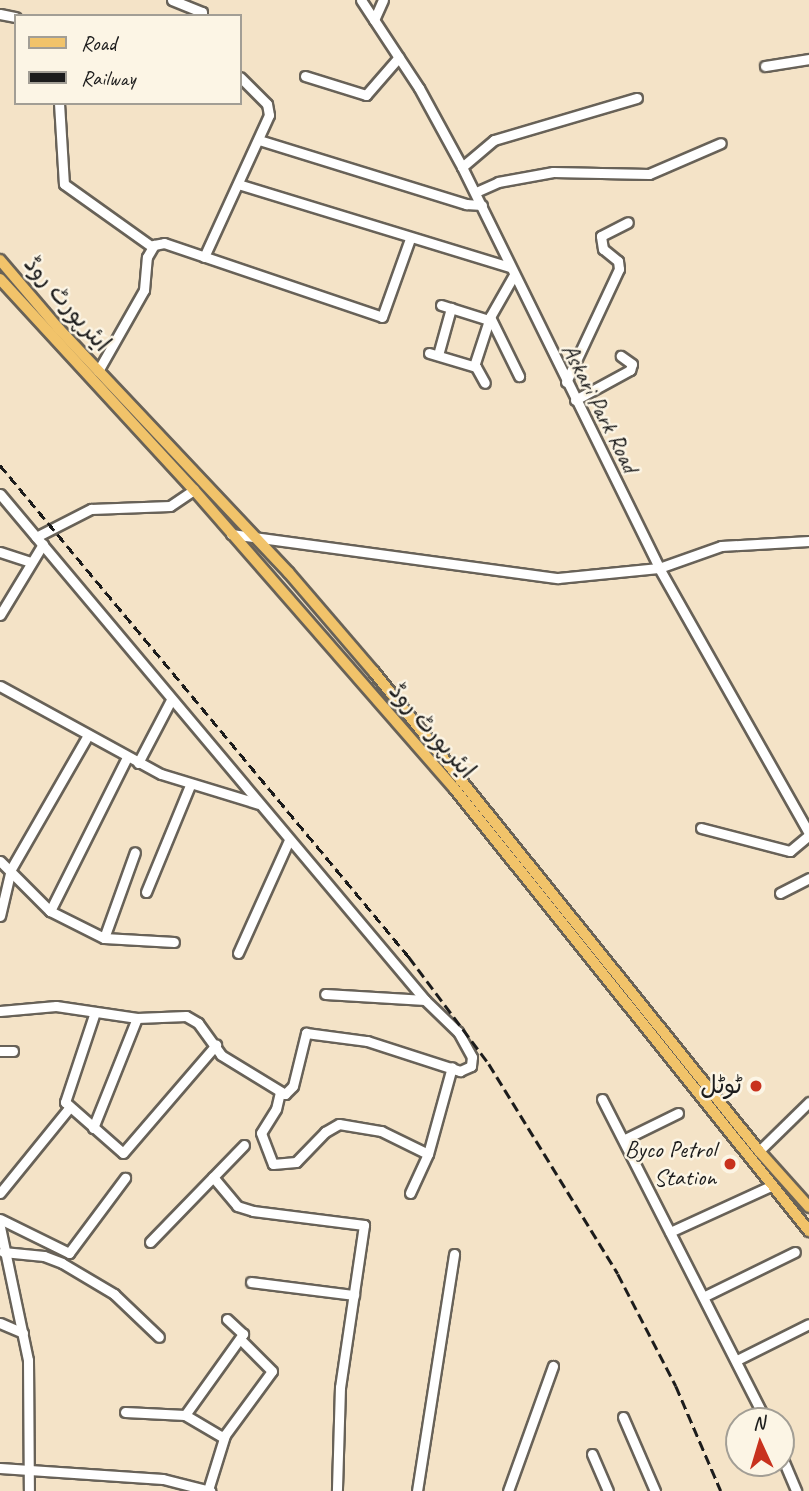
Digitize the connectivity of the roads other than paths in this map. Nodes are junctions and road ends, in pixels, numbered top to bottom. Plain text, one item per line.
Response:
1 (172, 0) edge
2 (361, 0) edge
3 (383, 0) edge
4 (202, 14) edge
5 (374, 20) junction
6 (399, 57) junction
7 (809, 60) edge
8 (765, 66) dead end
9 (305, 76) dead end
10 (242, 79) edge
11 (637, 98) dead end
12 (59, 105) edge
13 (259, 140) junction
14 (720, 143) dead end
15 (462, 167) junction
16 (238, 184) junction
17 (476, 192) junction
18 (482, 205) junction
19 (628, 222) dead end
20 (410, 239) junction
21 (152, 246) junction
22 (204, 257) junction
23 (0, 260) edge
24 (512, 271) junction
25 (0, 279) edge
26 (440, 305) dead end
27 (451, 308) junction
28 (489, 319) junction
29 (621, 356) dead end
30 (474, 366) junction
31 (98, 371) junction
32 (519, 376) dead end
33 (566, 382) junction
34 (485, 383) dead end
35 (575, 400) junction
36 (194, 490) junction
37 (2, 501) edge
38 (230, 534) junction
39 (250, 535) junction
40 (39, 541) junction
41 (809, 541) edge
42 (0, 552) edge
43 (31, 562) junction
44 (659, 568) junction
45 (0, 615) edge
46 (0, 686) edge
47 (171, 699) junction
48 (88, 737) junction
49 (127, 757) junction
50 (138, 763) junction
51 (190, 785) junction
52 (259, 804) junction
53 (701, 828) dead end
54 (809, 834) edge
55 (289, 840) junction
56 (135, 852) dead end
57 (0, 861) edge
58 (11, 869) junction
59 (809, 878) edge
60 (146, 892) dead end
61 (780, 893) dead end
62 (50, 911) junction
63 (0, 916) edge
64 (104, 939) junction
65 (174, 942) dead end
66 (238, 953) dead end
67 (325, 993) dead end
68 (425, 1000) junction
69 (0, 1010) edge
70 (95, 1012) junction
71 (137, 1018) junction
72 (216, 1045) junction
73 (0, 1051) edge
74 (13, 1051) dead end
75 (452, 1067) junction
76 (280, 1092) junction
77 (602, 1099) dead end
78 (809, 1102) edge
79 (69, 1108) junction
80 (678, 1113) dead end
81 (93, 1128) junction
82 (625, 1139) junction
83 (244, 1145) dead end
84 (759, 1151) junction
85 (428, 1154) junction
86 (213, 1177) junction
87 (125, 1178) dead end
88 (771, 1186) junction
89 (0, 1193) edge
90 (410, 1193) dead end
91 (809, 1207) edge
92 (0, 1220) edge
93 (0, 1227) edge
94 (809, 1231) edge
95 (670, 1232) junction
96 (150, 1242) dead end
97 (4, 1252) junction
98 (795, 1252) dead end
99 (454, 1254) dead end
100 (251, 1282) dead end
101 (354, 1295) junction
102 (705, 1296) junction
103 (227, 1318) dead end
104 (0, 1323) edge
105 (809, 1324) edge
106 (23, 1334) junction
107 (159, 1337) dead end
108 (240, 1339) junction
109 (737, 1360) junction
110 (553, 1366) dead end
111 (759, 1407) edge
112 (125, 1412) dead end
113 (185, 1415) junction
114 (623, 1417) dead end
115 (224, 1438) junction
116 (592, 1454) dead end
117 (0, 1468) edge
118 (27, 1470) junction
119 (29, 1491) edge
120 (209, 1491) edge
121 (337, 1491) edge
122 (417, 1491) edge
123 (508, 1491) edge
124 (608, 1491) edge
125 (655, 1491) edge

1 - 4 street
2 - 5 street, Askari Park Road
3 - 5 street
5 - 6 street, Askari Park Road
6 - 9 street
6 - 15 street, Askari Park Road
7 - 8 street
10 - 13 street
11 - 15 street
12 - 21 street
13 - 16 street
13 - 18 street
14 - 17 street
15 - 17 street, Askari Park Road
16 - 20 street
16 - 22 street
17 - 18 street, Askari Park Road
18 - 24 street, Askari Park Road
19 - 33 street
20 - 22 street
20 - 24 street
21 - 22 street
21 - 31 street
23 - 31 main road, ایئرپورٹ روڈ
24 - 28 street
24 - 33 street, Askari Park Road
25 - 36 main road, ایئرپورٹ روڈ
26 - 27 street
27 - 28 street
27 - 30 street
28 - 30 street
28 - 32 street
29 - 35 street
30 - 34 street
31 - 39 main road, ایئرپورٹ روڈ
33 - 35 street, Askari Park Road
35 - 44 street, Askari Park Road
36 - 38 main road, ایئرپورٹ روڈ
36 - 40 street
37 - 40 street
38 - 39 street
38 - 88 main road, ایئرپورٹ روڈ
39 - 44 street
39 - 84 main road, ایئرپورٹ روڈ
40 - 43 street
40 - 47 street
41 - 44 street
42 - 43 street
43 - 45 street
44 - 54 street, Askari Park Road
46 - 48 street
47 - 50 street
47 - 52 street
48 - 49 street
48 - 58 street
49 - 50 street
49 - 62 street
50 - 51 street
51 - 52 street
51 - 60 street
52 - 55 street
53 - 54 street
55 - 66 street
55 - 68 street
56 - 64 street
57 - 58 street
58 - 62 street
58 - 63 street
59 - 61 street
62 - 64 street
64 - 65 street
67 - 68 street
68 - 75 street
69 - 70 street
70 - 71 street
70 - 79 street
71 - 72 street
71 - 81 street
72 - 76 street
72 - 81 street
73 - 74 street
75 - 76 street
75 - 85 street
76 - 85 street
77 - 82 street
78 - 84 street
79 - 81 street
79 - 89 street
80 - 82 street
82 - 95 street
83 - 86 street
84 - 91 main road, ایئرپورٹ روڈ
85 - 90 street
86 - 96 street
86 - 101 street
87 - 92 street
88 - 94 main road, ایئرپورٹ روڈ
88 - 95 street
93 - 97 street
95 - 102 street
97 - 106 street
97 - 107 street
98 - 102 street
99 - 122 street
100 - 101 street
101 - 121 street
102 - 109 street
103 - 108 street
104 - 106 street
105 - 109 street
106 - 118 street
108 - 113 street
108 - 115 street
109 - 111 street
110 - 123 street
112 - 113 street
113 - 115 street
114 - 125 street
115 - 120 street
116 - 124 street
117 - 118 street
118 - 119 street
118 - 120 street

